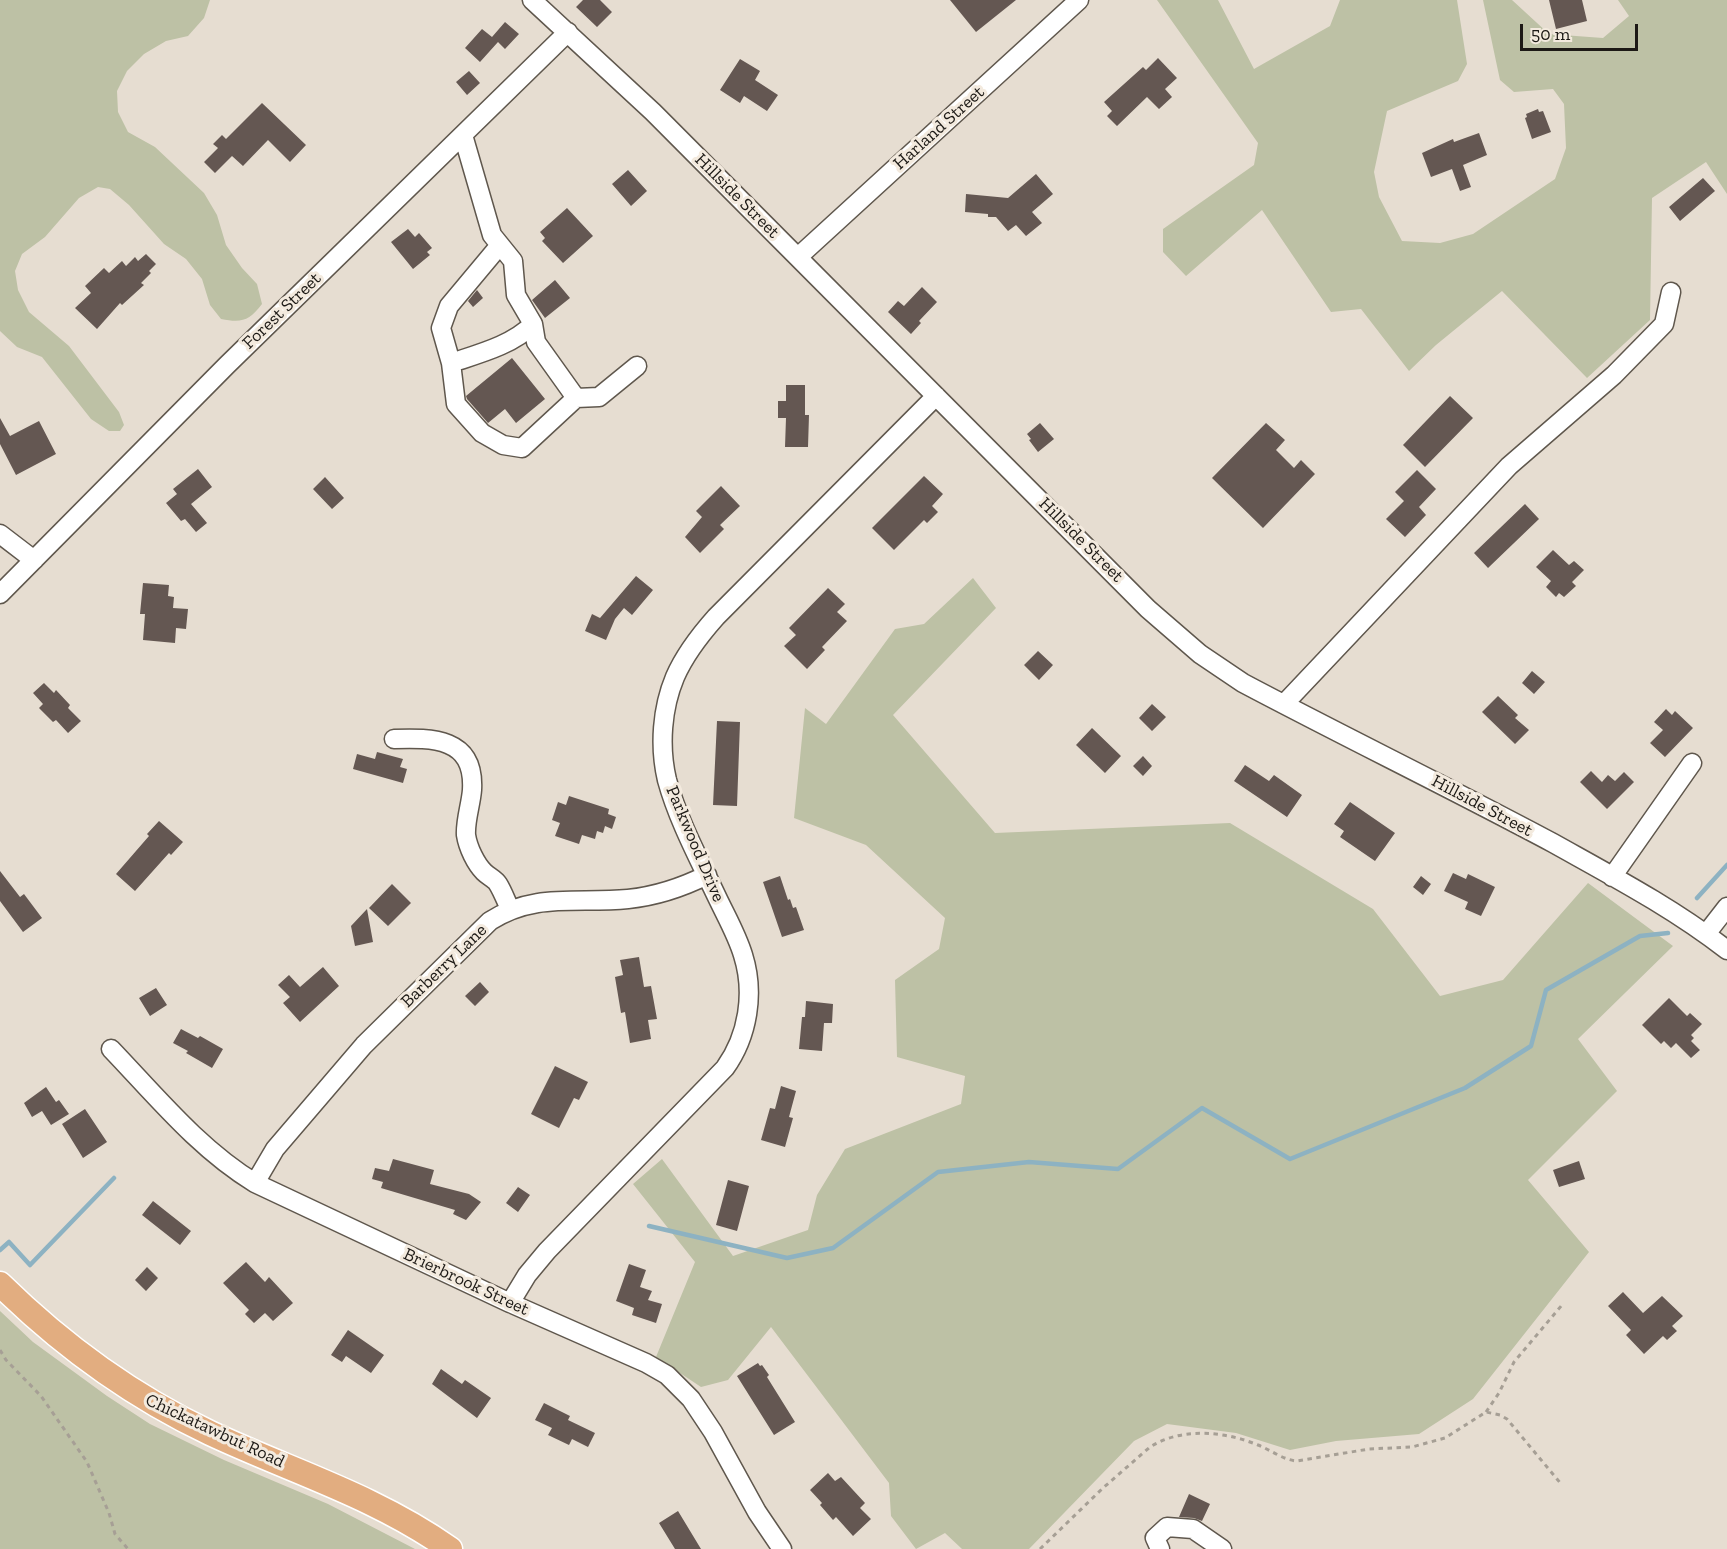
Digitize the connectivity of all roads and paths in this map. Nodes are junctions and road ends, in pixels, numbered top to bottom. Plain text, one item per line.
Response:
1 (532, 0) edge
2 (1079, 0) edge
3 (568, 32) junction
4 (463, 135) junction
5 (500, 245) junction
6 (798, 257) junction
7 (1671, 292) dead end
8 (533, 324) junction
9 (451, 363) junction
10 (637, 366) dead end
11 (936, 396) junction
12 (576, 398) junction
13 (0, 534) edge
14 (34, 560) junction
15 (0, 594) edge
16 (1284, 704) junction
17 (393, 739) dead end
18 (1692, 763) dead end
19 (707, 875) junction
20 (1612, 876) junction
21 (1727, 907) edge
22 (510, 909) junction
23 (1706, 934) junction
24 (1727, 950) edge
25 (111, 1049) dead end
26 (255, 1184) junction
27 (0, 1284) edge
28 (510, 1303) junction
29 (1562, 1305) dead end
30 (0, 1350) edge
31 (1486, 1412) junction
32 (1562, 1485) dead end
33 (128, 1549) edge
34 (450, 1549) edge
35 (782, 1549) edge
36 (1040, 1549) edge
37 (1160, 1549) edge
38 (1222, 1549) edge

1 - 3 street, Hillside Street
2 - 6 street, Harland Street
3 - 4 street, Forest Street
3 - 6 street, Hillside Street
4 - 5 street
4 - 14 street, Forest Street
5 - 8 street
5 - 9 street
6 - 11 street, Hillside Street
7 - 16 street
8 - 9 street
8 - 12 street
9 - 12 street
10 - 12 street
11 - 16 street, Hillside Street
11 - 19 street, Parkwood Drive
13 - 14 street
14 - 15 street, Forest Street
16 - 20 street, Hillside Street
17 - 22 street
18 - 20 street
19 - 22 street, Barberry Lane
19 - 28 street, Parkwood Drive
20 - 23 street, Hillside Street
21 - 23 street
22 - 26 street, Barberry Lane
23 - 24 street, Hillside Street
25 - 26 street, Brierbrook Street
26 - 28 street, Brierbrook Street
27 - 34 main road, Chickatawbut Road
28 - 35 street, Brierbrook Street
29 - 31 path
30 - 33 path
31 - 32 path
31 - 36 path
37 - 38 street

